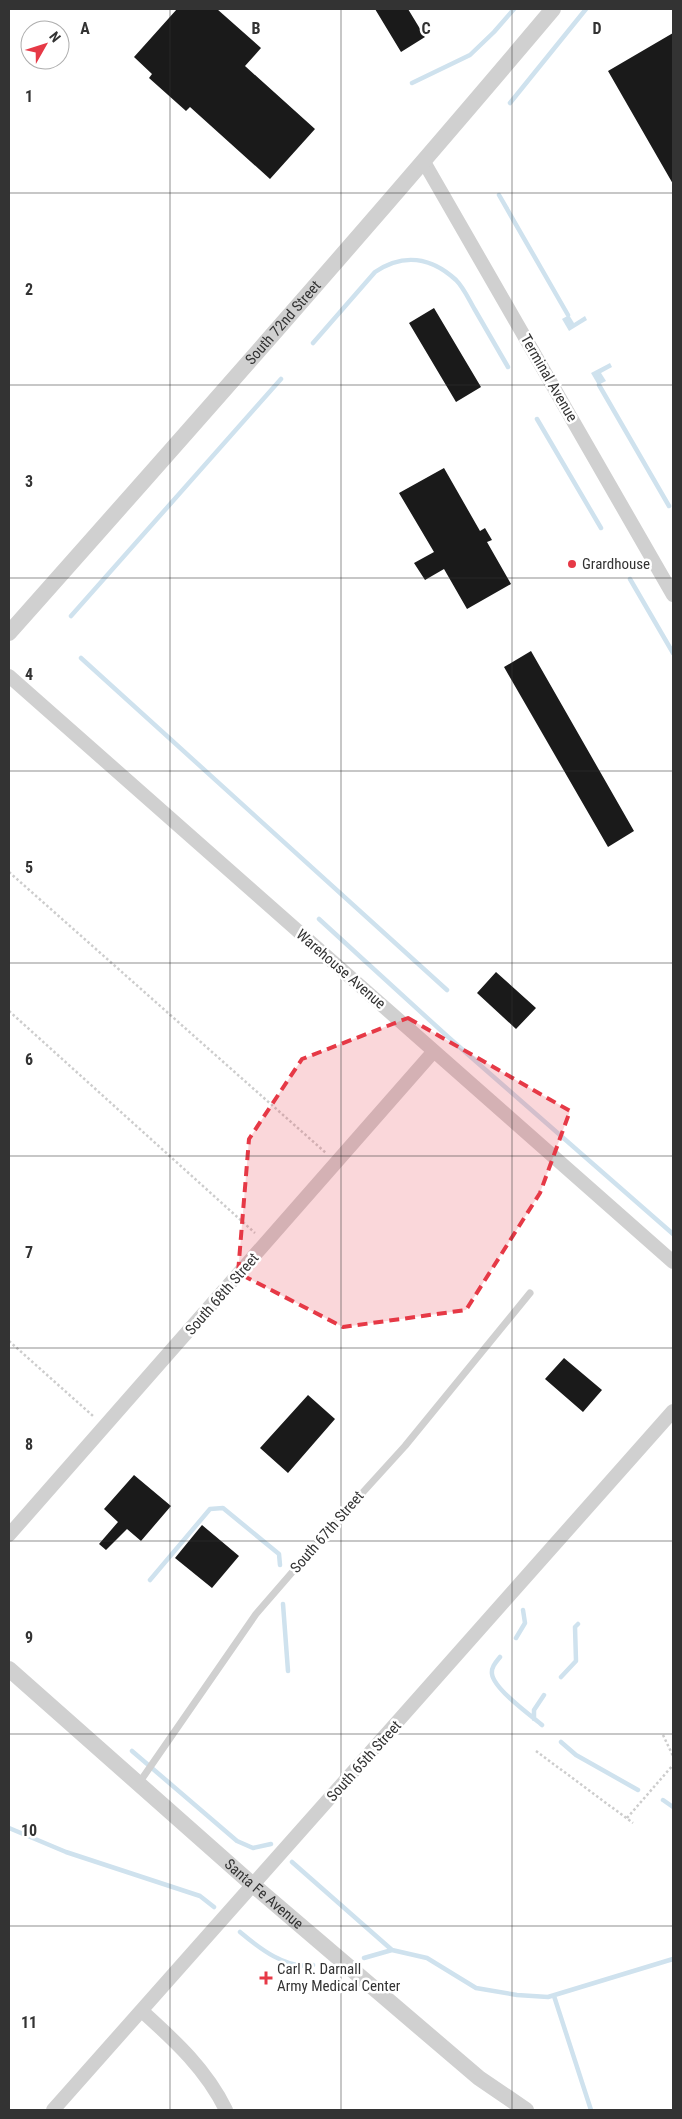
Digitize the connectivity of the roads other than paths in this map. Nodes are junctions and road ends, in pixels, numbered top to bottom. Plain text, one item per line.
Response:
1 (553, 9) edge
2 (424, 162) junction
3 (673, 595) edge
4 (9, 633) edge
5 (9, 676) edge
6 (434, 1051) junction
7 (673, 1262) edge
8 (530, 1293) dead end
9 (673, 1411) edge
10 (9, 1535) edge
11 (9, 1669) edge
12 (139, 1783) junction
13 (253, 1885) junction
14 (142, 2011) junction
15 (53, 2110) edge
16 (226, 2110) edge
17 (526, 2110) edge

1 - 2 street, South 72nd Street
2 - 3 street, Terminal Avenue
2 - 4 street, South 72nd Street
5 - 6 street, Warehouse Avenue
6 - 7 street, Warehouse Avenue
6 - 10 street, South 68th Street
8 - 12 lane, South 67th Street
9 - 13 street, South 65th Street
11 - 12 street, Santa Fe Avenue
12 - 13 street, Santa Fe Avenue
13 - 14 street, South 65th Street
13 - 17 street, Santa Fe Avenue
14 - 15 street, South 65th Street
14 - 16 street

